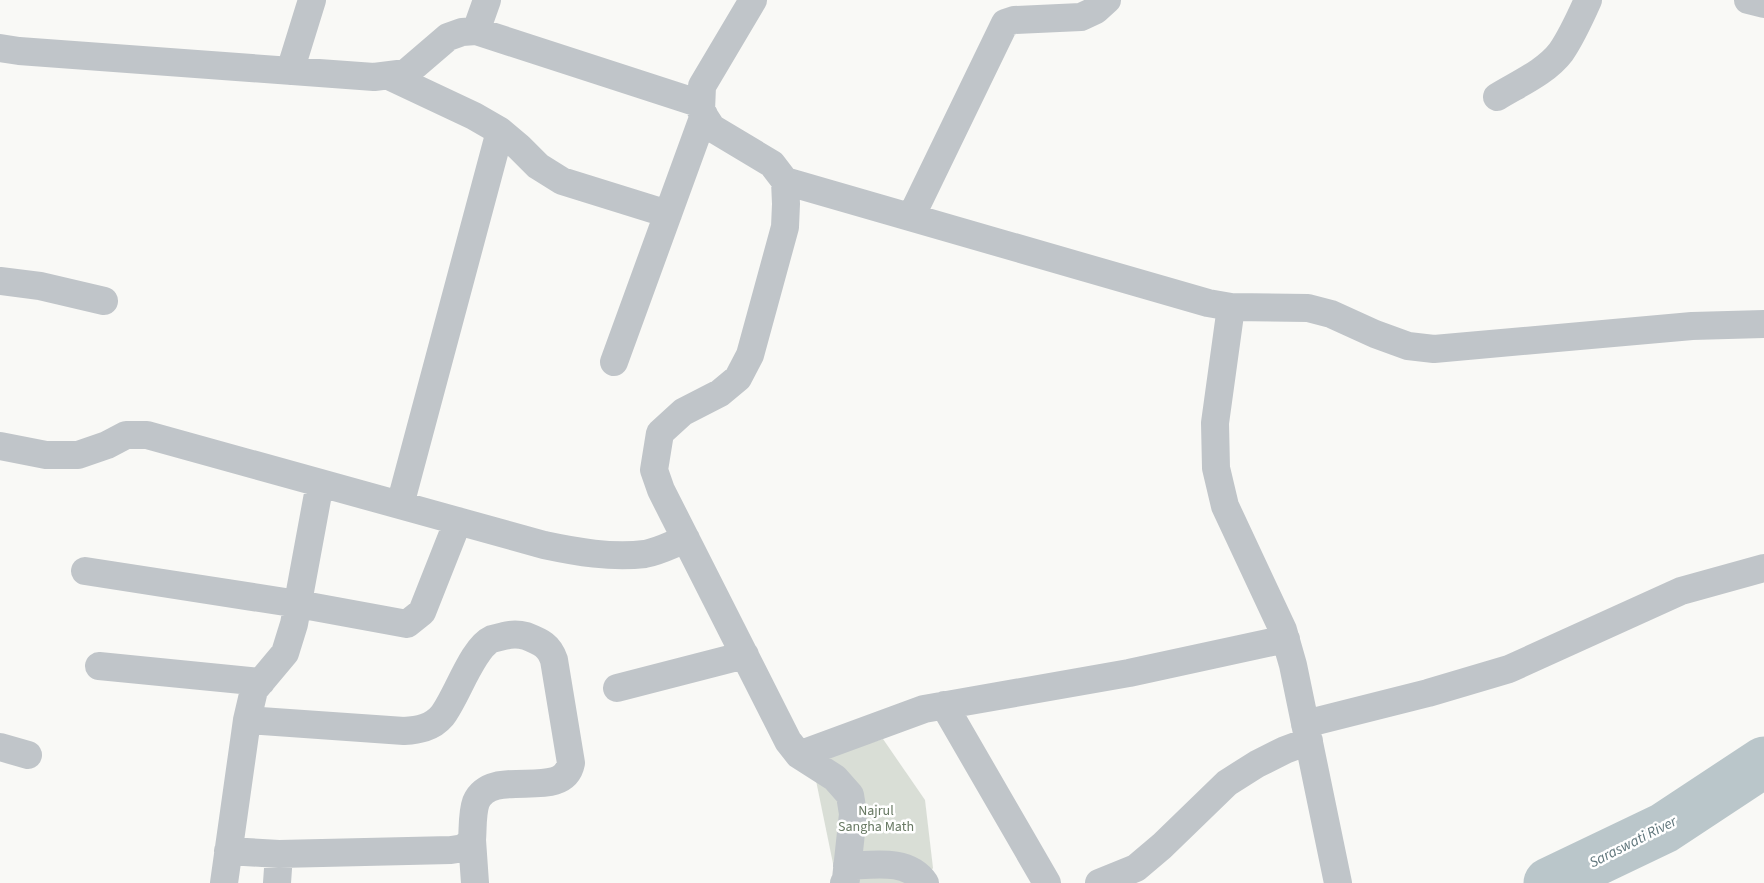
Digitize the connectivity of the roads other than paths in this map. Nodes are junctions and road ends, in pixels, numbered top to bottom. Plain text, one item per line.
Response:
1 (312, 0) edge
2 (487, 0) edge
3 (752, 0) edge
4 (1107, 0) edge
5 (1588, 0) edge
6 (1748, 0) edge
7 (1764, 4) edge
8 (1017, 10) edge
9 (476, 31) junction
10 (0, 50) edge
11 (290, 71) junction
12 (389, 76) junction
13 (1497, 97) dead end
14 (703, 109) junction
15 (500, 132) junction
16 (785, 181) junction
17 (668, 214) junction
18 (910, 217) junction
19 (0, 280) edge
20 (104, 301) dead end
21 (1231, 307) junction
22 (1764, 324) edge
23 (614, 362) dead end
24 (0, 446) edge
25 (320, 483) junction
26 (400, 505) junction
27 (458, 521) junction
28 (686, 539) junction
29 (1764, 568) edge
30 (85, 571) dead end
31 (298, 604) junction
32 (1286, 639) junction
33 (745, 655) junction
34 (99, 666) dead end
35 (261, 682) junction
36 (617, 688) dead end
37 (944, 705) junction
38 (247, 720) junction
39 (1307, 732) junction
40 (0, 747) edge
41 (28, 755) dead end
42 (799, 755) junction
43 (472, 840) junction
44 (228, 851) junction
45 (279, 854) junction
46 (846, 874) edge
47 (224, 883) edge
48 (277, 883) edge
49 (475, 883) edge
50 (925, 883) edge
51 (1047, 883) edge
52 (1099, 883) edge
53 (1338, 883) edge

1 - 11 street
2 - 9 street
3 - 14 street
4 - 8 street
5 - 13 street
6 - 7 street
8 - 18 street
9 - 12 street
9 - 14 street
10 - 11 street
11 - 12 street
12 - 15 street
14 - 16 street
14 - 17 street
15 - 17 street
15 - 26 street
16 - 18 street
16 - 28 street
17 - 23 street
18 - 21 street
19 - 20 street
21 - 22 street
21 - 32 street
24 - 25 street
25 - 26 street
25 - 31 street
26 - 27 street
27 - 28 street
27 - 31 street
28 - 33 street
29 - 39 street
30 - 31 street
31 - 35 street
32 - 37 street
32 - 39 street
33 - 36 street
33 - 42 street
34 - 35 street
35 - 38 street
37 - 42 street
37 - 51 street
38 - 43 street
38 - 44 street
39 - 52 street
39 - 53 street
40 - 41 street
42 - 46 street
43 - 45 street
43 - 49 street
44 - 45 street
44 - 47 street
45 - 48 street
46 - 50 street

